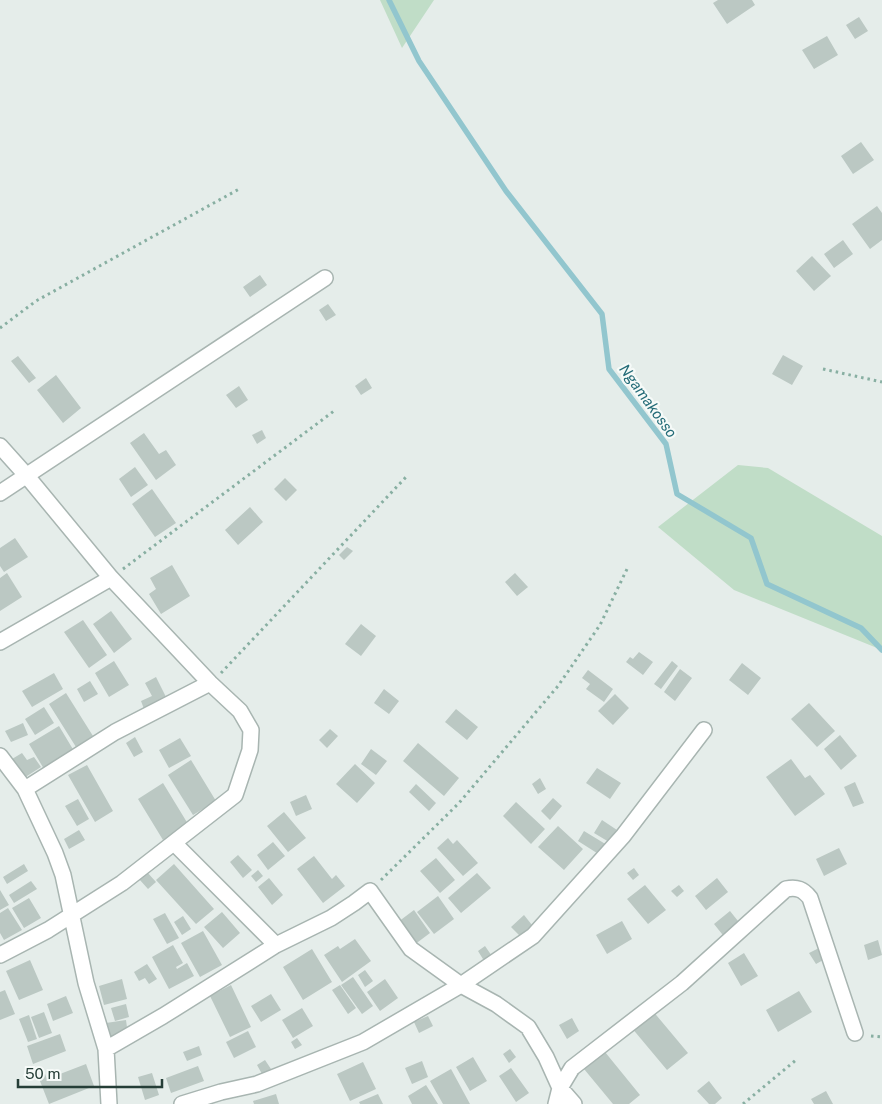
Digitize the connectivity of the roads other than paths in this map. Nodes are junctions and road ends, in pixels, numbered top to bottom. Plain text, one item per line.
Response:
1 (325, 278) dead end
2 (0, 446) edge
3 (26, 475) junction
4 (0, 493) edge
5 (111, 578) junction
6 (0, 642) edge
7 (210, 683) junction
8 (704, 730) dead end
9 (1, 761) edge
10 (25, 789) junction
11 (174, 843) junction
12 (72, 915) junction
13 (276, 945) junction
14 (0, 955) edge
15 (461, 985) junction
16 (855, 1034) dead end
17 (106, 1049) junction
18 (560, 1088) junction
19 (108, 1104) edge
20 (182, 1104) edge
21 (556, 1104) edge
22 (574, 1104) edge

1 - 3 street
2 - 3 street
3 - 4 street
3 - 5 street
5 - 6 street
5 - 7 street
7 - 10 street
7 - 11 street
8 - 15 street
9 - 10 street
10 - 12 street
11 - 12 street
11 - 13 street
12 - 14 street
12 - 17 street
13 - 15 street
13 - 17 street
15 - 18 street
15 - 20 street
16 - 18 street
17 - 19 street
18 - 21 street
18 - 22 street

